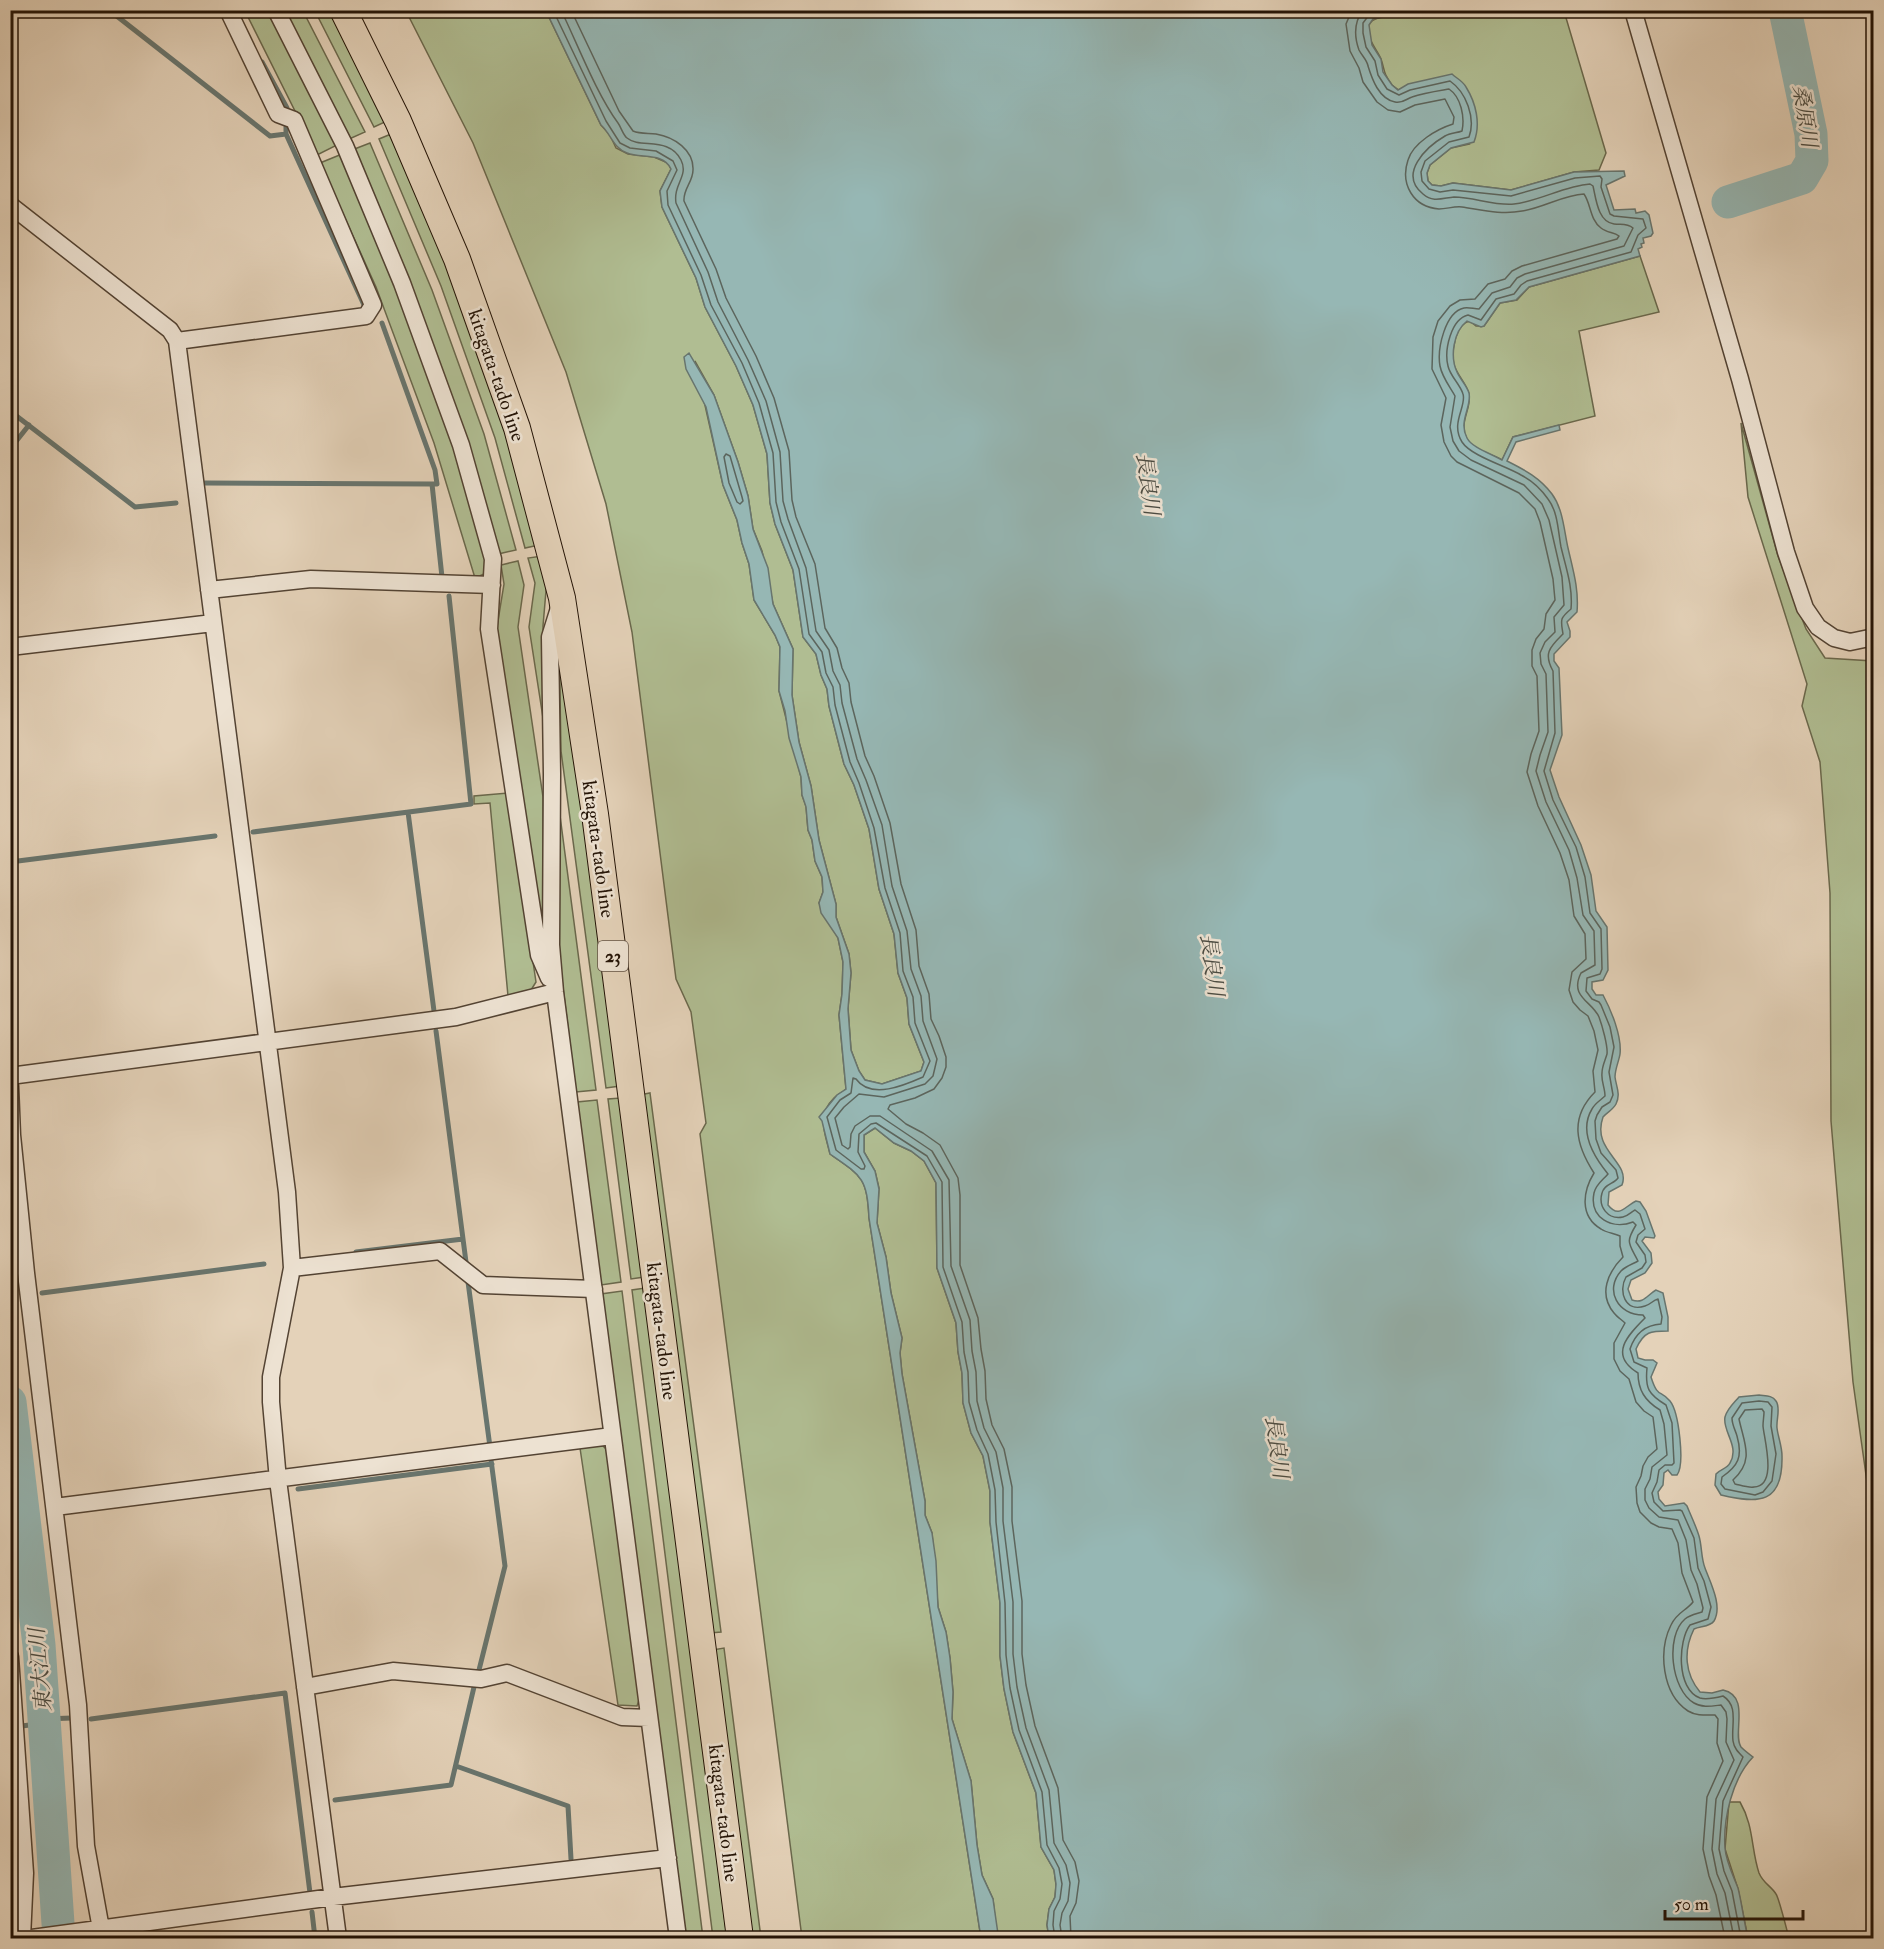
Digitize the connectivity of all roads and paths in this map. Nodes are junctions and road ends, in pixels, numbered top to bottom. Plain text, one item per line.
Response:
1 (228, 10) edge
2 (276, 10) edge
3 (343, 10) edge
4 (1633, 10) edge
5 (10, 205) edge
6 (177, 341) junction
7 (492, 585) junction
8 (209, 590) junction
9 (562, 598) junction
10 (213, 623) junction
11 (1874, 637) edge
12 (10, 648) edge
13 (555, 992) junction
14 (267, 1042) junction
15 (10, 1076) edge
16 (10, 1086) edge
17 (292, 1268) junction
18 (594, 1289) junction
19 (612, 1436) junction
20 (278, 1480) junction
21 (55, 1507) junction
22 (10, 1657) edge
23 (305, 1686) junction
24 (649, 1718) junction
25 (668, 1858) junction
26 (333, 1897) junction
27 (98, 1933) edge
28 (31, 1938) edge
29 (338, 1938) edge
30 (678, 1938) edge
31 (740, 1938) edge

1 - 6 street
2 - 7 street
3 - 9 main road, kitagata-tado line / 23
4 - 11 street
5 - 6 street
6 - 8 street
7 - 8 street
7 - 13 street
8 - 10 street
9 - 13 street
9 - 31 main road, kitagata-tado line / 23
10 - 12 street
10 - 14 street
13 - 14 street
13 - 18 street
14 - 15 street
14 - 17 street
16 - 21 street
17 - 18 street
17 - 20 street
18 - 19 street
19 - 20 street
19 - 24 street
20 - 21 street
20 - 23 street
21 - 27 street
22 - 28 street
23 - 24 street
23 - 26 street
24 - 25 street
25 - 26 street
25 - 30 street
26 - 27 street
26 - 29 street
27 - 28 street

